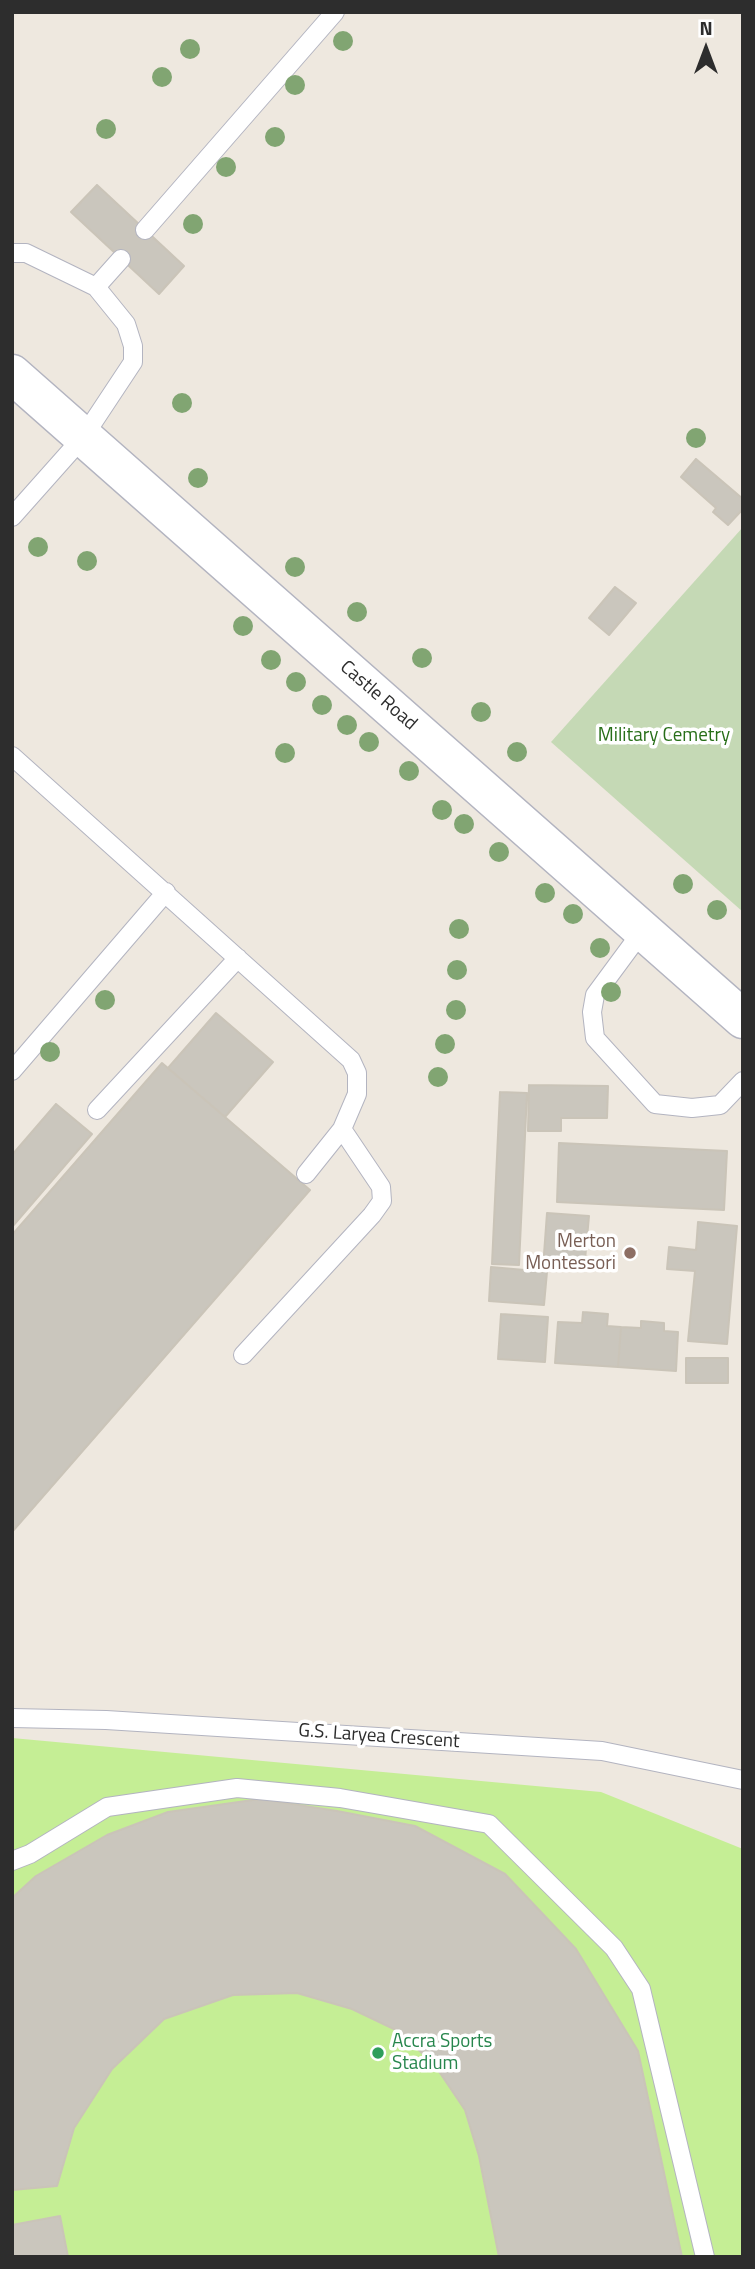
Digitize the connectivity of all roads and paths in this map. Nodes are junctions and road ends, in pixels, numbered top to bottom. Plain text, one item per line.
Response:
1 (335, 12) edge
2 (145, 230) dead end
3 (12, 253) edge
4 (121, 258) dead end
5 (96, 287) junction
6 (12, 374) edge
7 (84, 436) junction
8 (12, 517) edge
9 (12, 756) edge
10 (166, 892) junction
11 (643, 930) junction
12 (238, 958) junction
13 (743, 1019) edge
14 (12, 1071) edge
15 (743, 1081) edge
16 (97, 1110) dead end
17 (342, 1129) junction
18 (306, 1174) dead end
19 (243, 1355) dead end
20 (12, 1718) edge
21 (743, 1780) edge
22 (12, 1861) edge
23 (705, 2257) edge

1 - 2 lane
3 - 5 lane
4 - 5 lane
5 - 7 lane
6 - 7 main road, Castle Road
7 - 8 lane
7 - 11 main road, Castle Road
9 - 10 lane
10 - 12 lane
10 - 14 lane
11 - 13 main road, Castle Road
11 - 15 lane
12 - 16 lane
12 - 17 lane
17 - 18 lane
17 - 19 lane
20 - 21 lane, G.S. Laryea Crescent
22 - 23 lane

